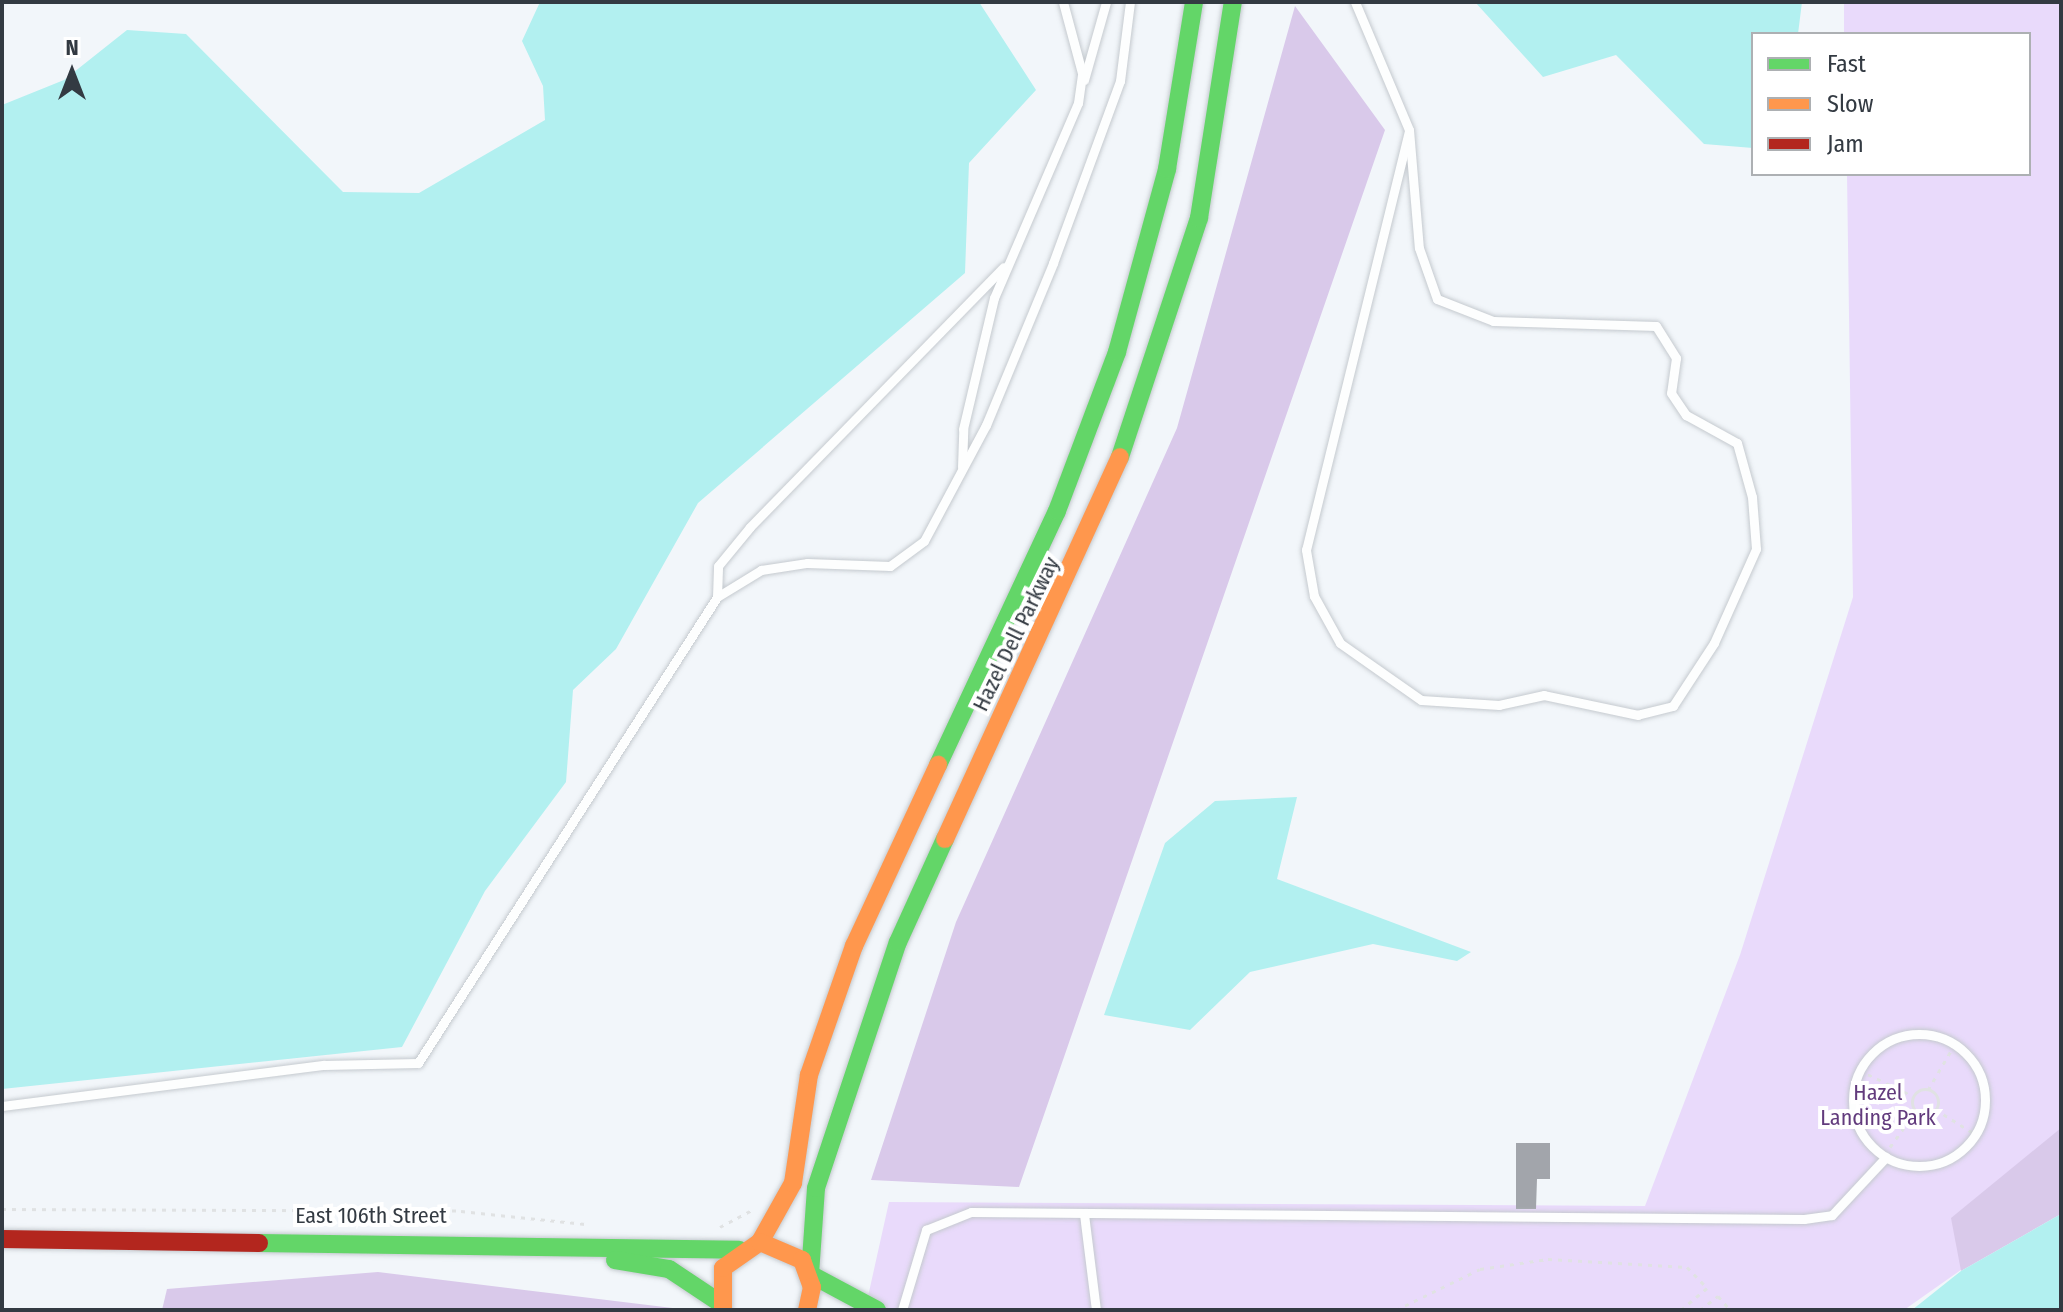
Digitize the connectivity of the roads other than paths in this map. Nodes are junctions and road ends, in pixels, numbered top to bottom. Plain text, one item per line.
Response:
1 (1063, 2) edge
2 (1106, 2) edge
3 (1130, 2) edge
4 (1194, 2) edge
5 (1233, 2) edge
6 (1355, 2) edge
7 (1078, 103) junction
8 (1409, 130) junction
9 (1008, 264) junction
10 (962, 470) junction
11 (717, 597) junction
12 (2, 1106) edge
13 (1885, 1157) junction
14 (1084, 1214) junction
15 (2, 1239) edge
16 (760, 1242) junction
17 (577, 1249) junction
18 (739, 1250) junction
19 (810, 1274) junction
20 (722, 1308) edge
21 (807, 1310) edge
22 (877, 1310) edge
23 (902, 1310) edge
24 (1096, 1310) edge

1 - 7 lane
2 - 7 lane
3 - 10 lane
4 - 16 main road, Hazel Dell Parkway
5 - 19 main road, Hazel Dell Parkway
6 - 8 lane
7 - 9 lane
8 - 8 lane
9 - 10 lane
9 - 11 lane
10 - 11 lane
11 - 12 lane
13 - 13 lane
13 - 14 lane
14 - 23 lane
14 - 24 lane
15 - 17 main road, East 106th Street
16 - 18 main road
16 - 19 main road
17 - 18 main road, East 106th Street
17 - 20 main road
18 - 20 main road
19 - 21 main road, Hazel Dell Parkway
19 - 22 main road

